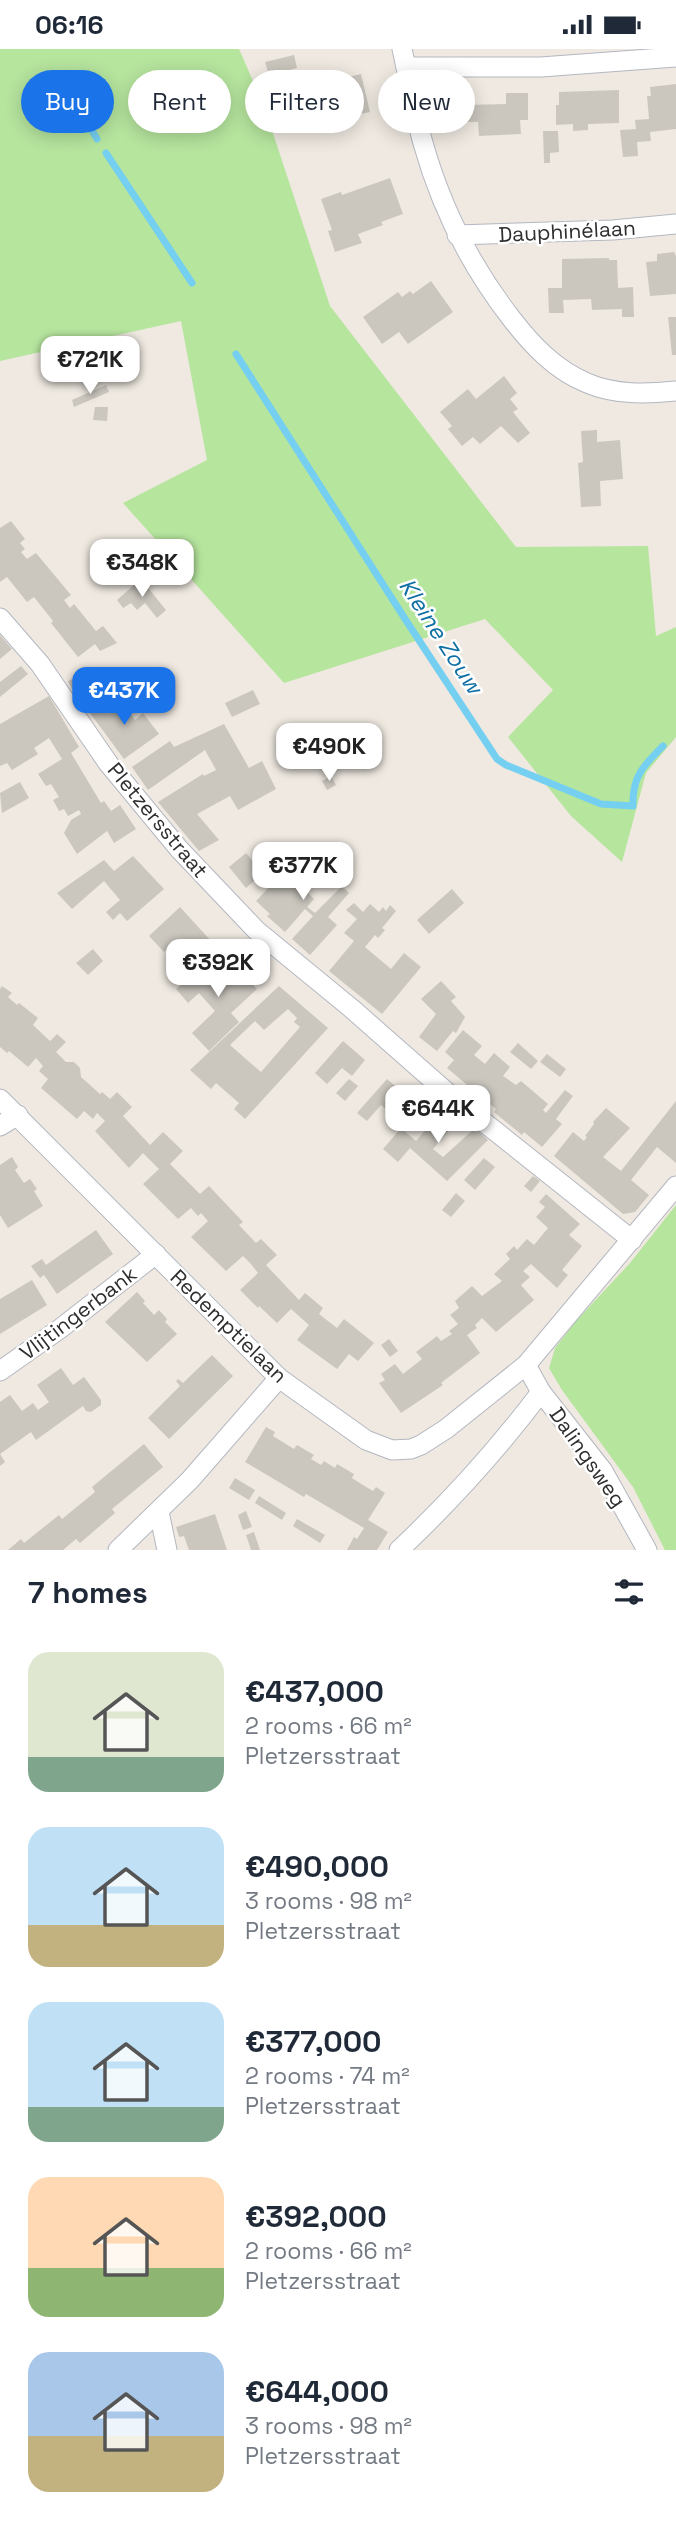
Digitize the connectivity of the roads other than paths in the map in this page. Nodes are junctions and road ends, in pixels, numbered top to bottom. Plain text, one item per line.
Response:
1 (404, 58) edge
2 (676, 58) edge
3 (676, 224) edge
4 (457, 235) junction
5 (676, 391) edge
6 (0, 618) edge
7 (0, 1099) edge
8 (18, 1115) junction
9 (0, 1126) edge
10 (676, 1186) edge
11 (632, 1240) junction
12 (156, 1254) junction
13 (526, 1365) junction
14 (0, 1371) edge
15 (279, 1378) junction
16 (541, 1392) junction
17 (159, 1512) junction
18 (118, 1550) edge
19 (167, 1550) edge
20 (399, 1550) edge
21 (647, 1550) edge

1 - 2 street
1 - 4 street
3 - 4 street, Dauphinélaan
4 - 5 street
6 - 11 street, Pletzersstraat
7 - 8 street, Redemptielaan
8 - 9 street
8 - 12 street, Redemptielaan
10 - 11 street, Redemptielaan
11 - 13 street, Redemptielaan
12 - 14 street, Vlijtingerbank
12 - 15 street, Redemptielaan
13 - 15 street, Redemptielaan
13 - 16 street, Dalingsweg
15 - 17 street
16 - 20 street
16 - 21 street, Dalingsweg
17 - 18 street
17 - 19 street

